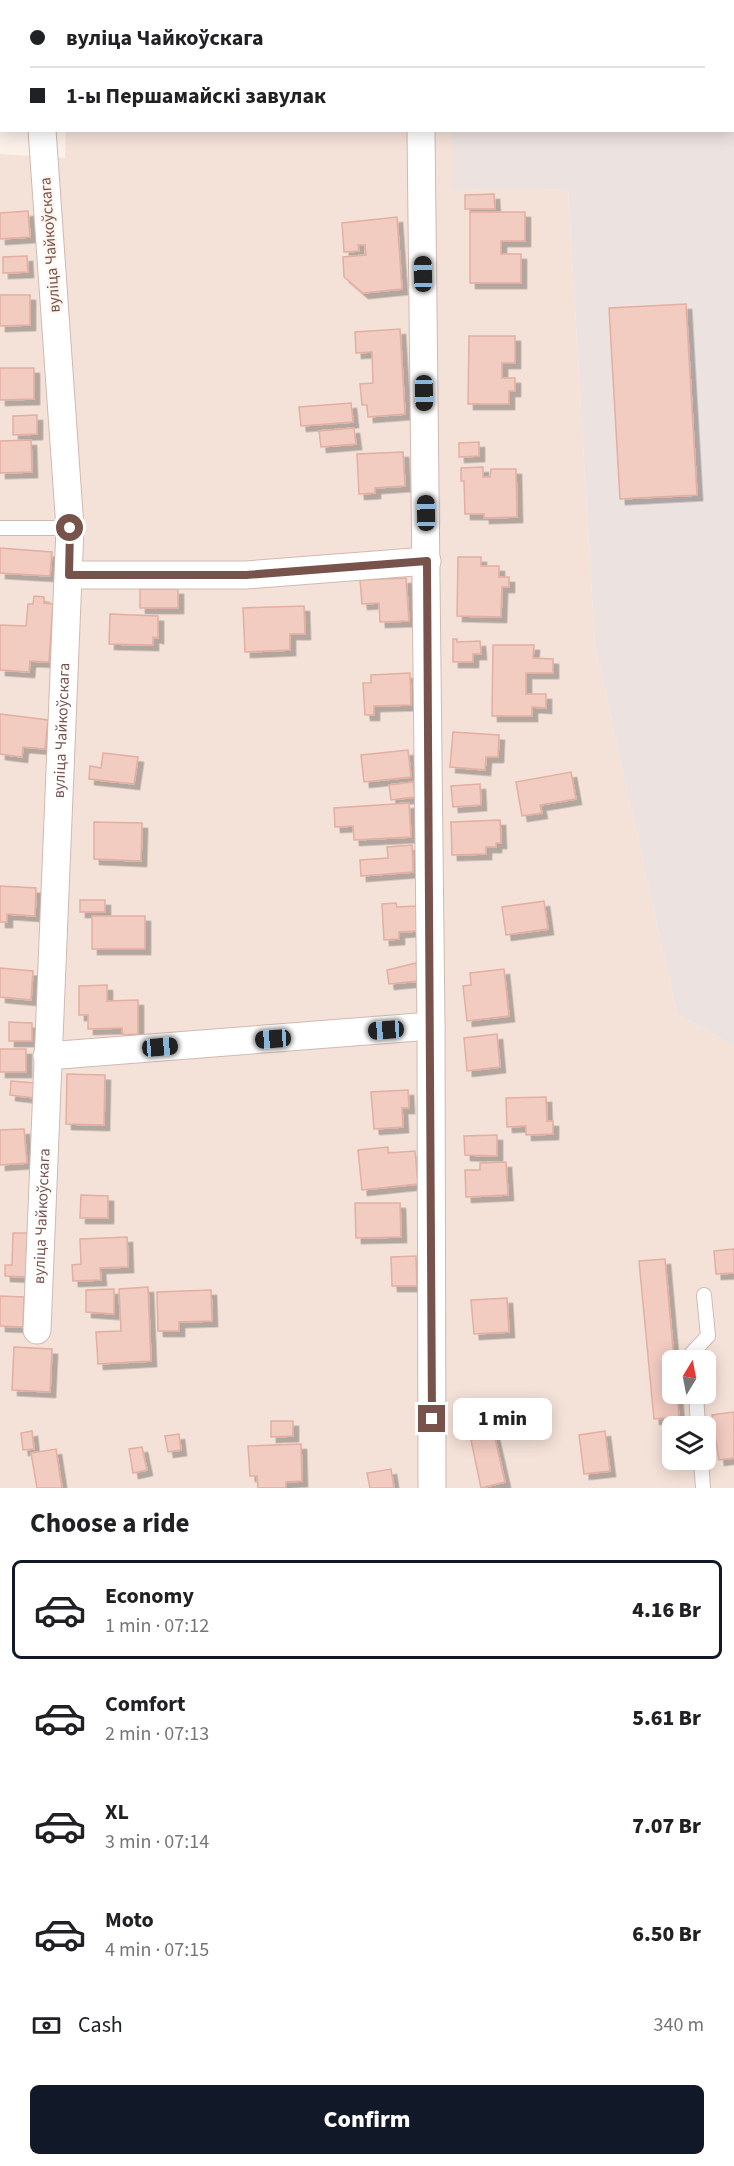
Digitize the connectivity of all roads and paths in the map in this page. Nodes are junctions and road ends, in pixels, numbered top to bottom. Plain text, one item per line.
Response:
1 (42, 132) edge
2 (421, 132) edge
3 (0, 528) edge
4 (70, 528) junction
5 (427, 561) junction
6 (69, 575) junction
7 (431, 1026) junction
8 (46, 1056) junction
9 (704, 1295) dead end
10 (37, 1330) dead end
11 (695, 1350) edge
12 (702, 1470) edge
13 (432, 1488) edge
14 (703, 1488) edge

1 - 4 street, вуліца Чайкоўскага
2 - 5 street
3 - 4 lane
4 - 6 street, вуліца Чайкоўскага
5 - 6 street
5 - 7 street
6 - 8 street, вуліца Чайкоўскага
7 - 8 street
7 - 13 street
8 - 10 street, вуліца Чайкоўскага
9 - 11 lane
12 - 14 lane

